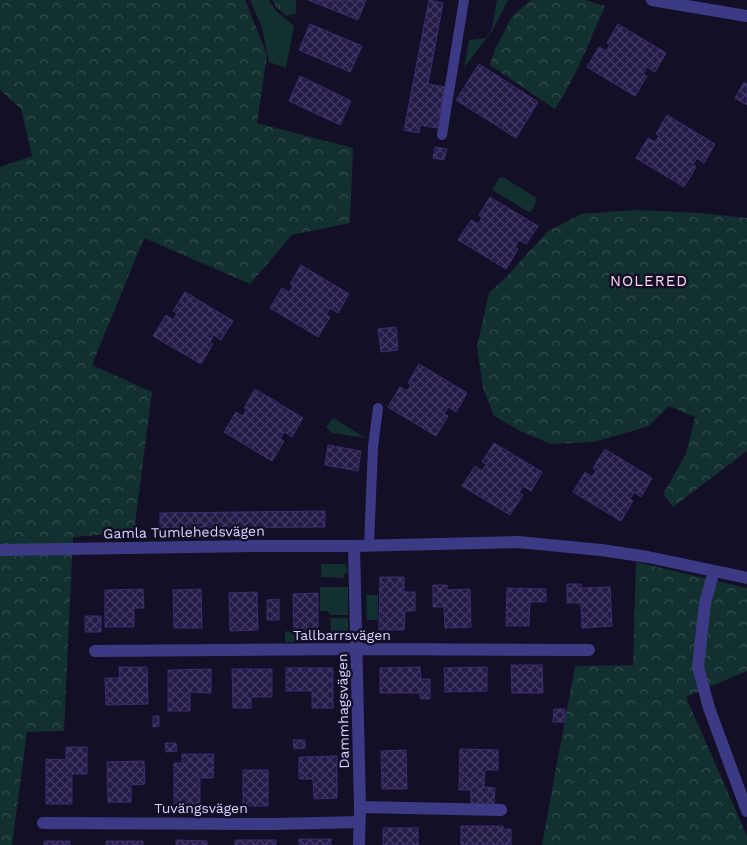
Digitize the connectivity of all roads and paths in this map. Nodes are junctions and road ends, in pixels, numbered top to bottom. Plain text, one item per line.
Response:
1 (464, 0) edge
2 (652, 0) edge
3 (687, 3) edge
4 (747, 16) edge
5 (442, 135) dead end
6 (378, 408) dead end
7 (369, 545) junction
8 (354, 546) junction
9 (0, 550) edge
10 (714, 571) junction
11 (747, 578) edge
12 (357, 649) junction
13 (589, 650) dead end
14 (95, 652) dead end
15 (360, 808) junction
16 (501, 810) dead end
17 (747, 811) edge
18 (359, 822) junction
19 (43, 823) dead end
20 (359, 845) edge

1 - 5 lane
2 - 3 street
3 - 4 street
6 - 7 lane
7 - 8 street, Gamla Tumlehedsvägen
7 - 10 street, Gamla Tumlehedsvägen
8 - 9 street, Gamla Tumlehedsvägen
8 - 12 street, Dammhagsvägen
10 - 11 street, Gamla Tumlehedsvägen
10 - 17 street
12 - 13 street, Tallbarrsvägen
12 - 14 street, Tallbarrsvägen
12 - 15 street, Dammhagsvägen
15 - 16 street
15 - 18 street, Dammhagsvägen
18 - 19 street, Tuvängsvägen
18 - 20 street, Dammhagsvägen

